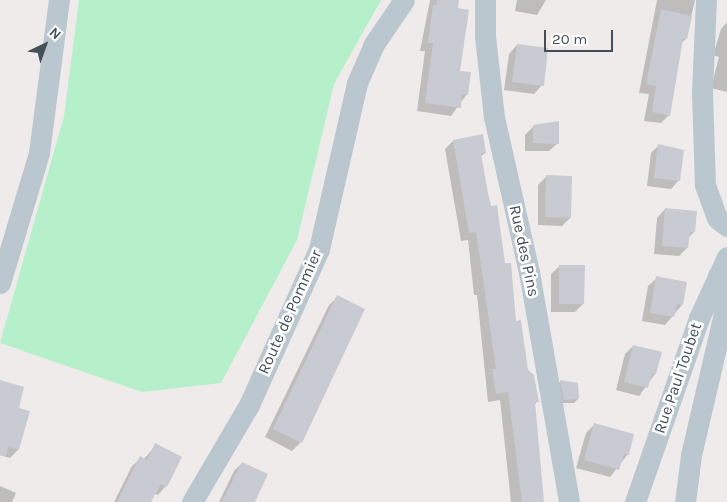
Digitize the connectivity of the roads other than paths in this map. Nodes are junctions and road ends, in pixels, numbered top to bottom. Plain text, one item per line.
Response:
1 (59, 0) edge
2 (404, 0) edge
3 (485, 0) edge
4 (706, 0) edge
5 (727, 226) edge
6 (722, 266) edge
7 (0, 283) edge
8 (192, 502) edge
9 (569, 502) edge
10 (635, 502) edge
11 (685, 502) edge

1 - 7 street
2 - 8 street, Route de Pommier
3 - 9 street, Rue des Pins
4 - 5 street
6 - 10 street, Rue Paul Toubet
6 - 11 street

